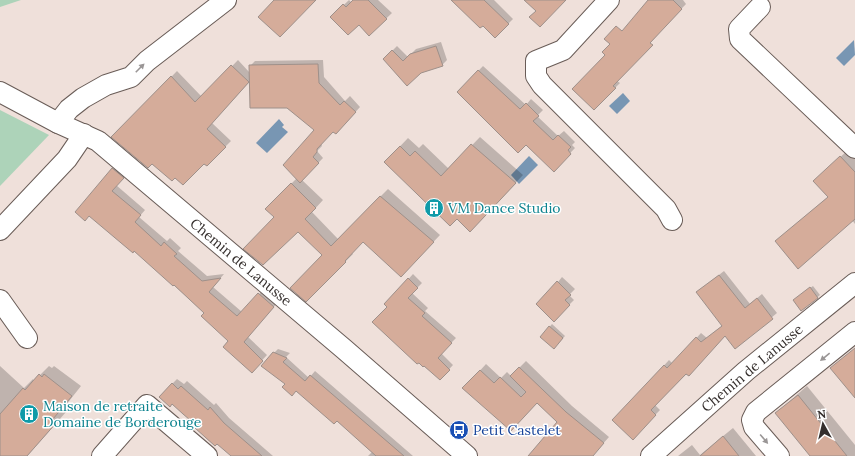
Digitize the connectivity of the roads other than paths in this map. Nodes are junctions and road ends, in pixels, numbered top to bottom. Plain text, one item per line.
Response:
1 (226, 0) edge
2 (609, 0) edge
3 (760, 7) dead end
4 (0, 92) edge
5 (58, 123) junction
6 (84, 134) junction
7 (855, 148) edge
8 (672, 220) dead end
9 (0, 230) edge
10 (855, 283) edge
11 (0, 300) edge
12 (855, 332) edge
13 (27, 338) dead end
14 (102, 456) edge
15 (207, 456) edge
16 (467, 456) edge
17 (651, 456) edge
18 (779, 456) edge

5 -> 1 street
2 - 8 street
3 - 7 street
4 - 5 street, Chemin de Lanusse
5 - 6 street, Chemin de Lanusse
6 - 9 street
6 - 16 street, Chemin de Lanusse
10 - 17 street, Chemin de Lanusse
11 - 13 street
12 -> 18 street
14 - 15 street

